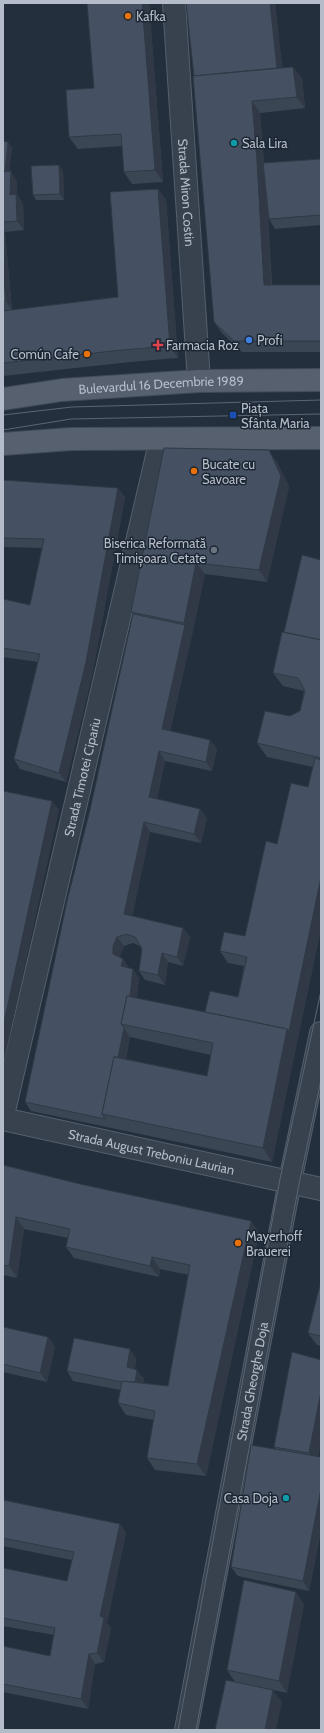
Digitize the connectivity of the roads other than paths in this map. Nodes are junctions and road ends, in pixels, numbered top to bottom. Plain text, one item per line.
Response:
1 (174, 3) edge
2 (321, 380) edge
3 (199, 381) junction
4 (3, 399) edge
5 (321, 438) edge
6 (161, 439) junction
7 (3, 444) edge
8 (321, 1033) edge
9 (3, 1115) edge
10 (3, 1119) edge
11 (294, 1183) junction
12 (321, 1189) edge
13 (186, 1730) edge

1 - 3 street, Strada Miron Costin
2 - 3 main road, Bulevardul 16 Decembrie 1989
3 - 4 main road, Bulevardul 16 Decembrie 1989
5 - 6 main road
6 - 7 main road
6 - 9 street, Strada Timotei Cipariu
8 - 11 street, Strada Gheorghe Doja
10 - 11 street, Strada August Treboniu Laurian
11 - 12 street, Strada August Treboniu Laurian
11 - 13 street, Strada Gheorghe Doja

